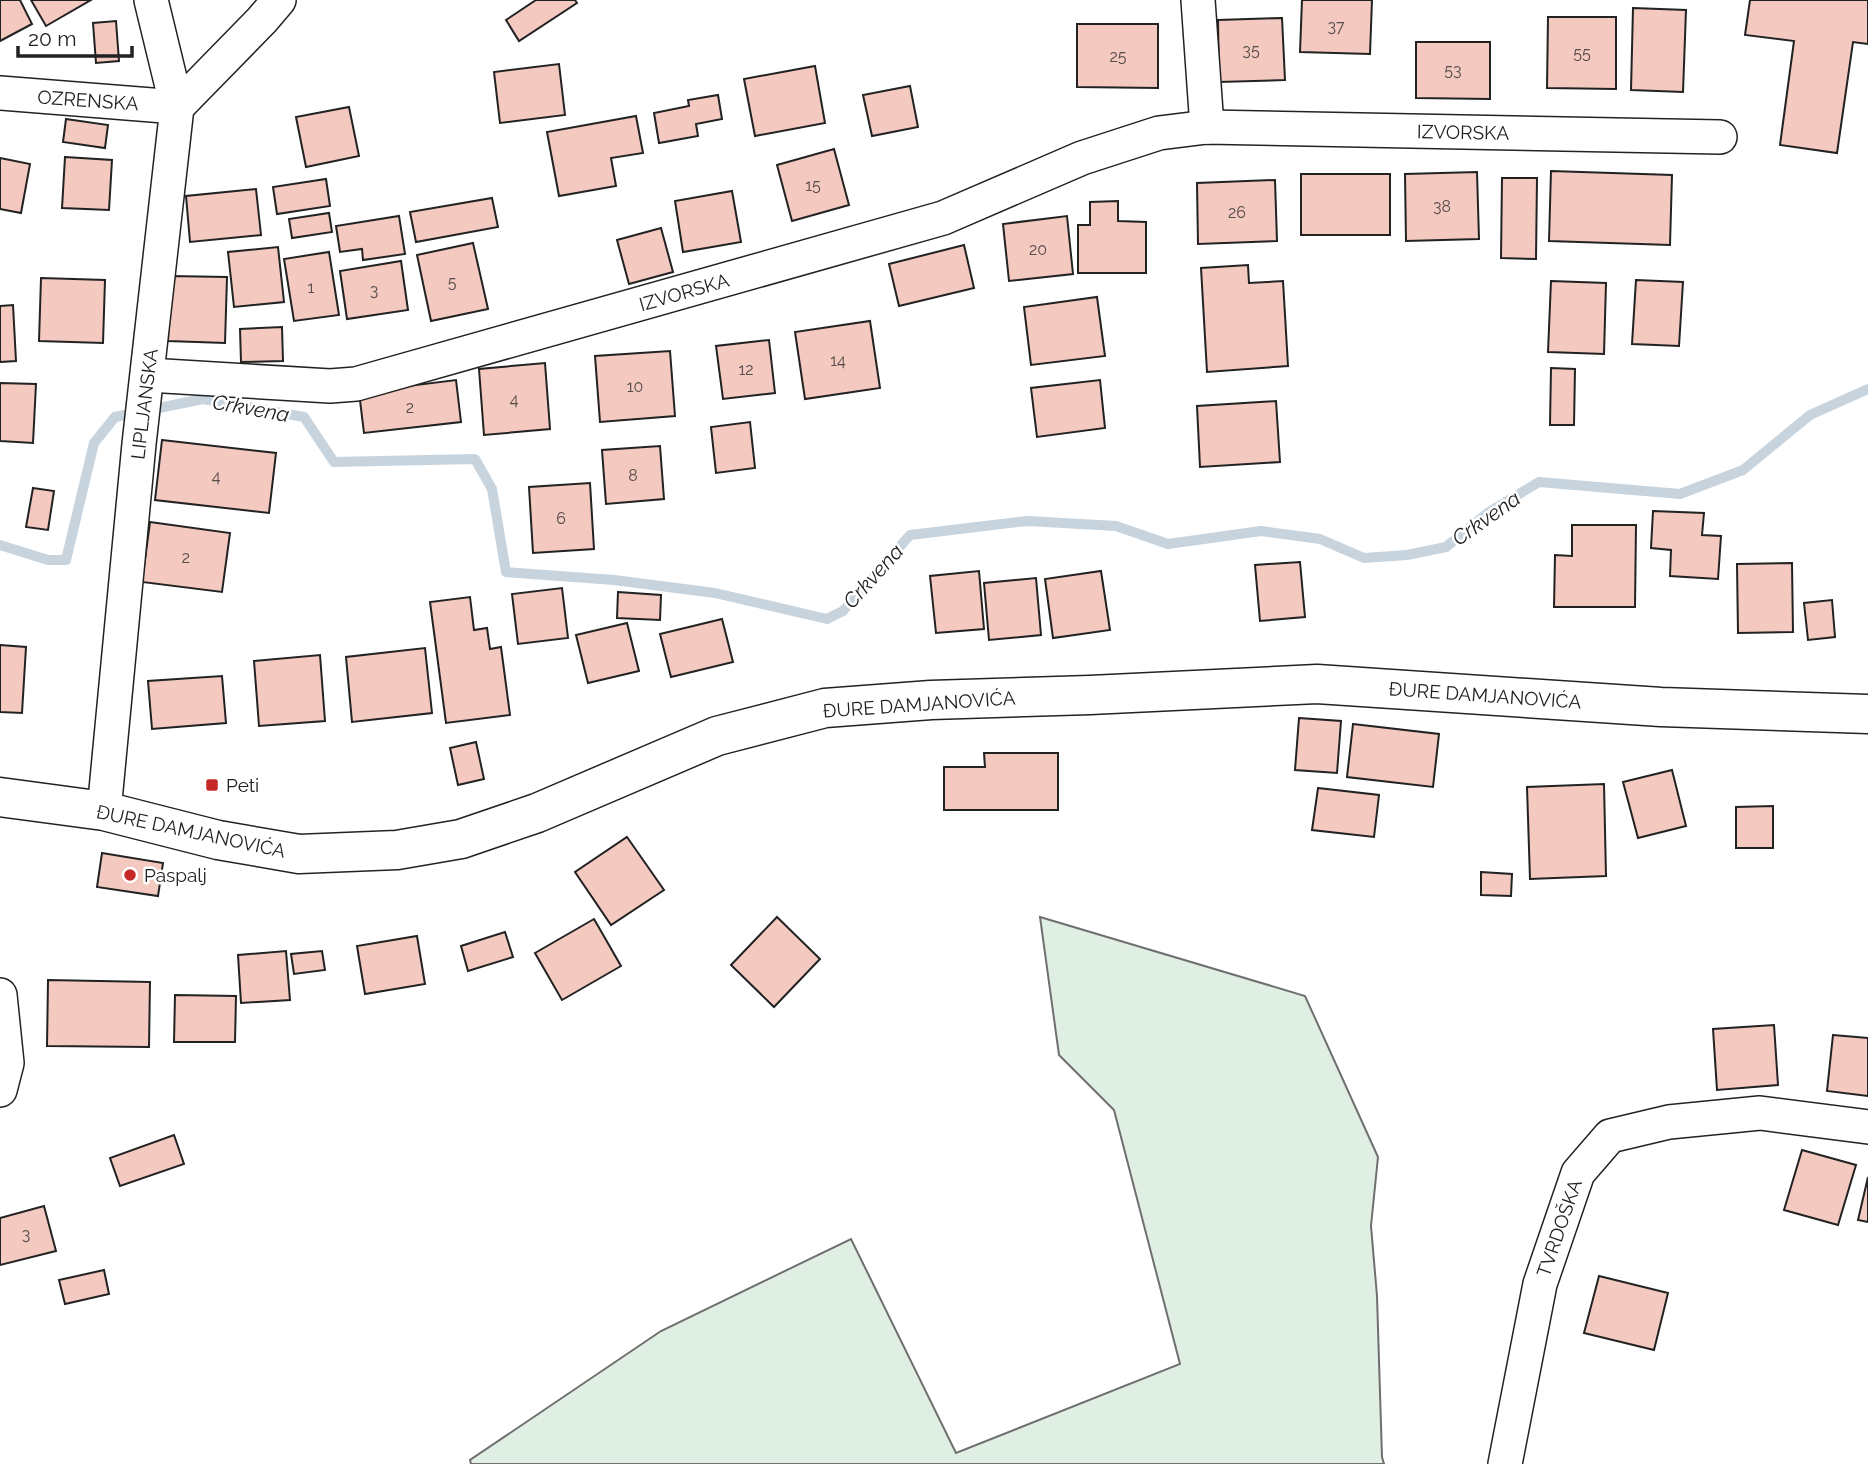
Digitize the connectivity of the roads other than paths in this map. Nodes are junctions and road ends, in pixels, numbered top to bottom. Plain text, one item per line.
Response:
1 (151, 0) edge
2 (279, 0) edge
3 (1198, 0) edge
4 (0, 93) edge
5 (177, 107) junction
6 (1207, 127) junction
7 (1720, 137) dead end
8 (147, 382) junction
9 (1868, 714) edge
10 (0, 797) edge
11 (104, 811) junction
12 (0, 995) edge
13 (0, 1090) edge
14 (1868, 1127) edge
15 (1504, 1464) edge

1 - 5 street, LIPLJANSKA
2 - 5 street
3 - 6 street
4 - 5 street, OZRENSKA
5 - 8 street, LIPLJANSKA
6 - 7 street, IZVORSKA
6 - 8 street, IZVORSKA
8 - 11 street, LIPLJANSKA
9 - 11 main road, ĐURE DAMJANOVIĆA
10 - 11 main road, ĐURE DAMJANOVIĆA
12 - 13 street
14 - 15 street, TVRDOŠKA

